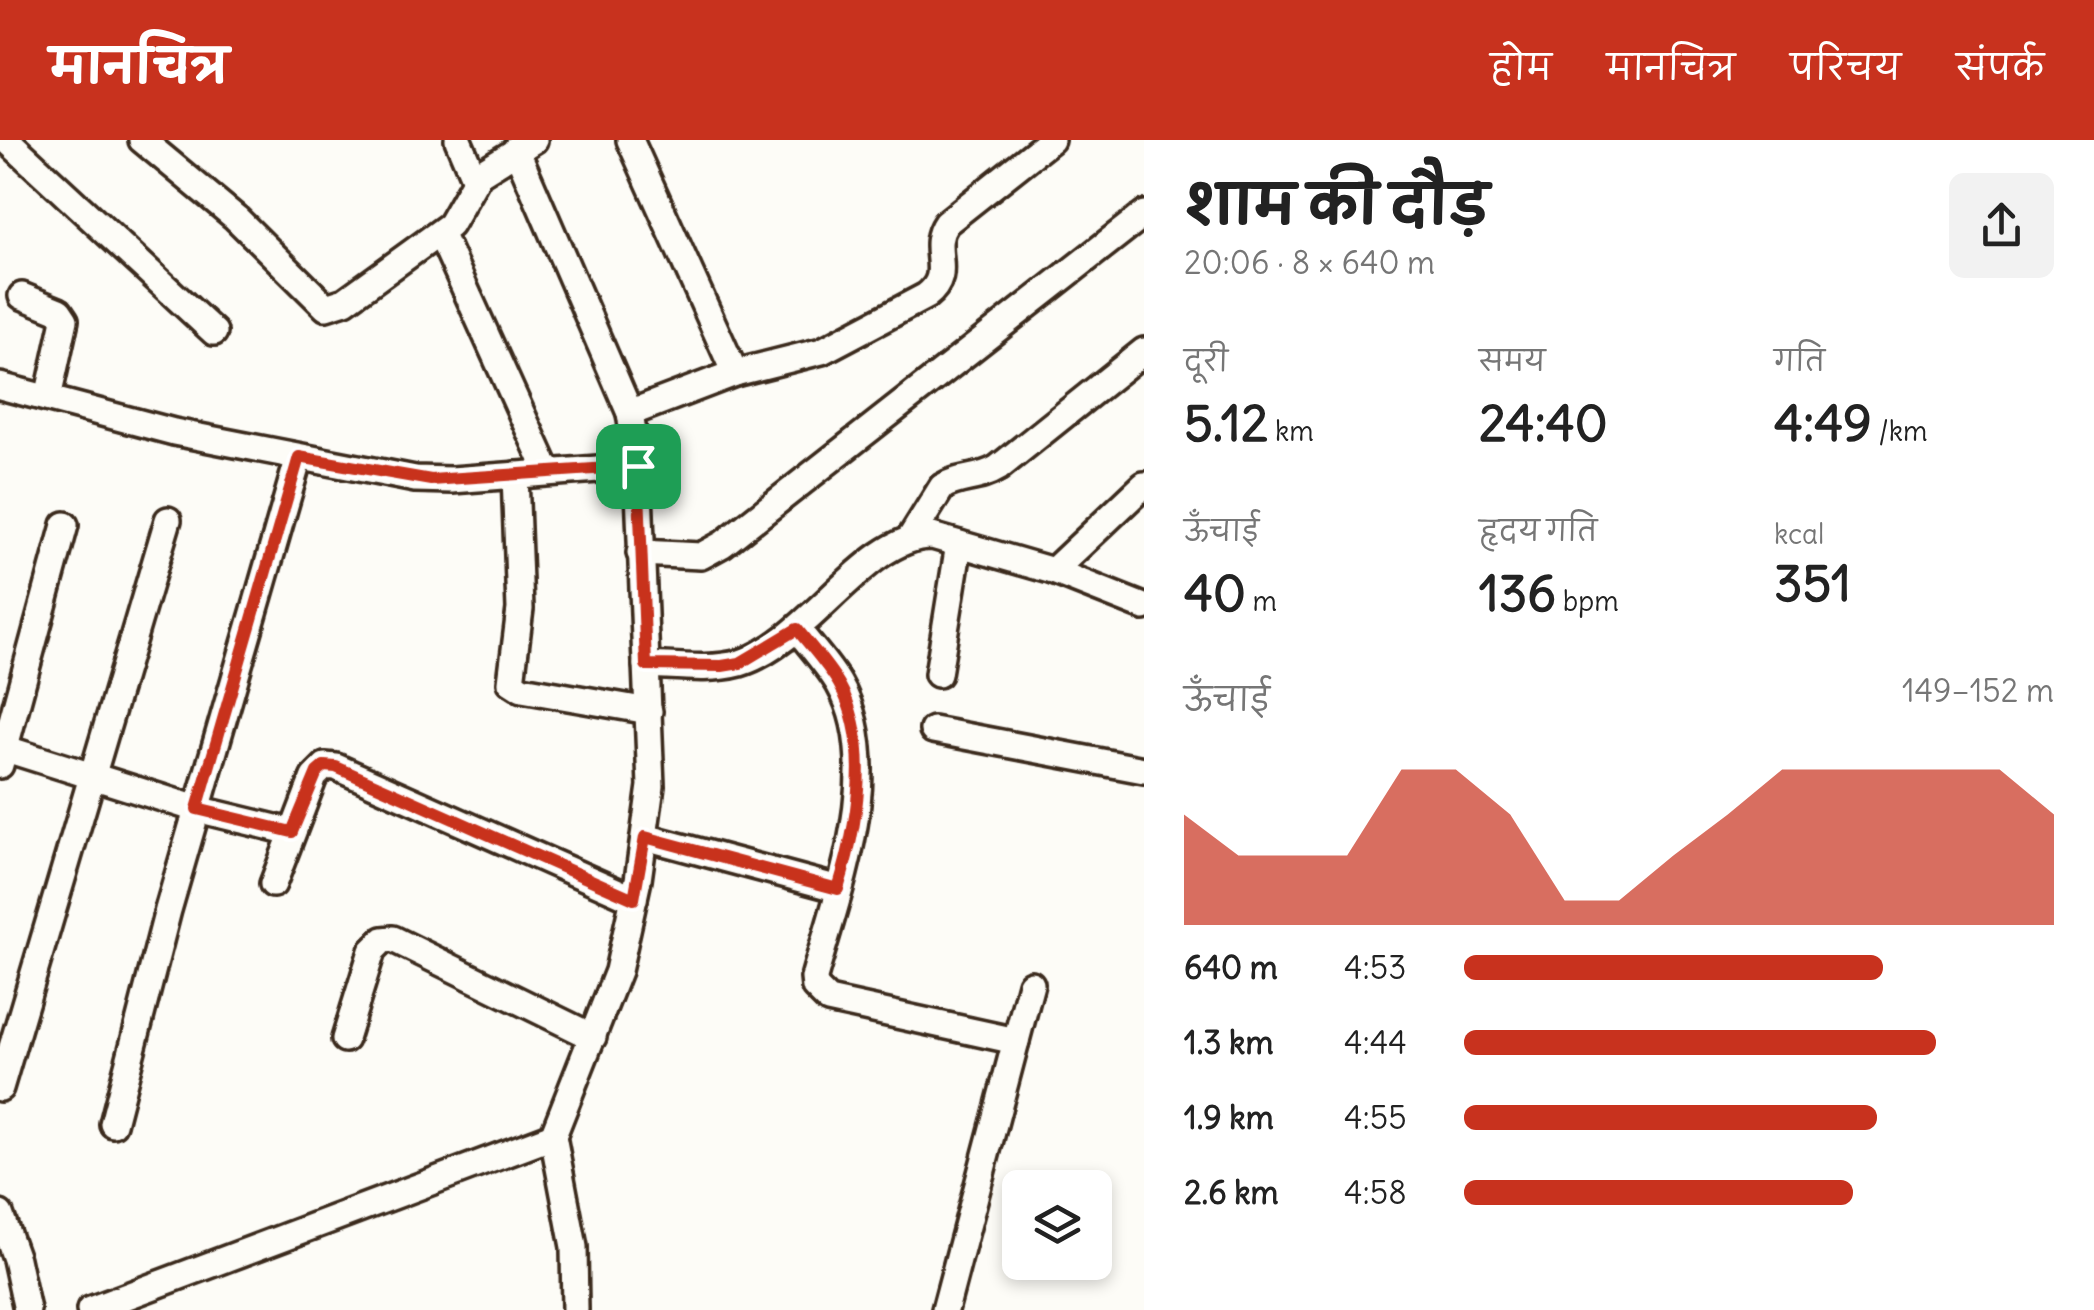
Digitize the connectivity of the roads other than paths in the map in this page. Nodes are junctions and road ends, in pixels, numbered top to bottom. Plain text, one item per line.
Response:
1 (7, 140) edge
2 (142, 140) edge
3 (458, 140) edge
4 (630, 140) edge
5 (1051, 140) edge
6 (525, 145) edge
7 (475, 180) junction
8 (1144, 214) edge
9 (440, 232) junction
10 (22, 296) dead end
11 (214, 332) dead end
12 (1144, 351) edge
13 (735, 373) junction
14 (0, 386) edge
15 (48, 398) junction
16 (630, 413) junction
17 (299, 457) junction
18 (638, 466) junction
19 (548, 472) junction
20 (516, 474) junction
21 (1144, 486) edge
22 (168, 520) dead end
23 (65, 525) dead end
24 (911, 537) junction
25 (959, 544) junction
26 (640, 554) junction
27 (1053, 571) junction
28 (1144, 607) edge
29 (797, 629) junction
30 (646, 665) junction
31 (938, 674) dead end
32 (649, 712) junction
33 (933, 730) dead end
34 (1, 753) edge
35 (1144, 770) edge
36 (92, 775) junction
37 (197, 809) junction
38 (292, 832) junction
39 (645, 837) junction
40 (272, 884) dead end
41 (838, 889) junction
42 (634, 899) junction
43 (1030, 984) dead end
44 (593, 1037) junction
45 (346, 1038) dead end
46 (1016, 1040) junction
47 (0, 1088) edge
48 (114, 1124) dead end
49 (552, 1136) junction
50 (0, 1214) edge
51 (27, 1310) edge
52 (90, 1310) edge
53 (575, 1310) edge
54 (945, 1310) edge

1 - 11 street
2 - 9 street
3 - 7 street
4 - 13 street
5 - 13 street
6 - 7 street
6 - 16 street
7 - 9 street
8 - 26 street
9 - 19 street
10 - 15 street
12 - 24 street
13 - 16 street
14 - 15 street
15 - 17 street
16 - 18 street
17 - 20 street
17 - 37 street
18 - 19 street
18 - 26 street
19 - 20 street
20 - 32 street
21 - 27 street
22 - 36 street
23 - 34 street
24 - 25 street
24 - 29 street
25 - 27 street
25 - 31 street
26 - 30 street
27 - 28 street
29 - 30 street
29 - 41 street
30 - 32 street
32 - 39 street
33 - 35 street
34 - 36 street
36 - 37 street
36 - 47 street
37 - 38 street
37 - 48 street
38 - 40 street
38 - 42 street
39 - 41 street
39 - 42 street
41 - 46 street
42 - 44 street
43 - 46 street
44 - 45 street
44 - 49 street
46 - 54 street
49 - 52 street
49 - 53 street
50 - 51 street

